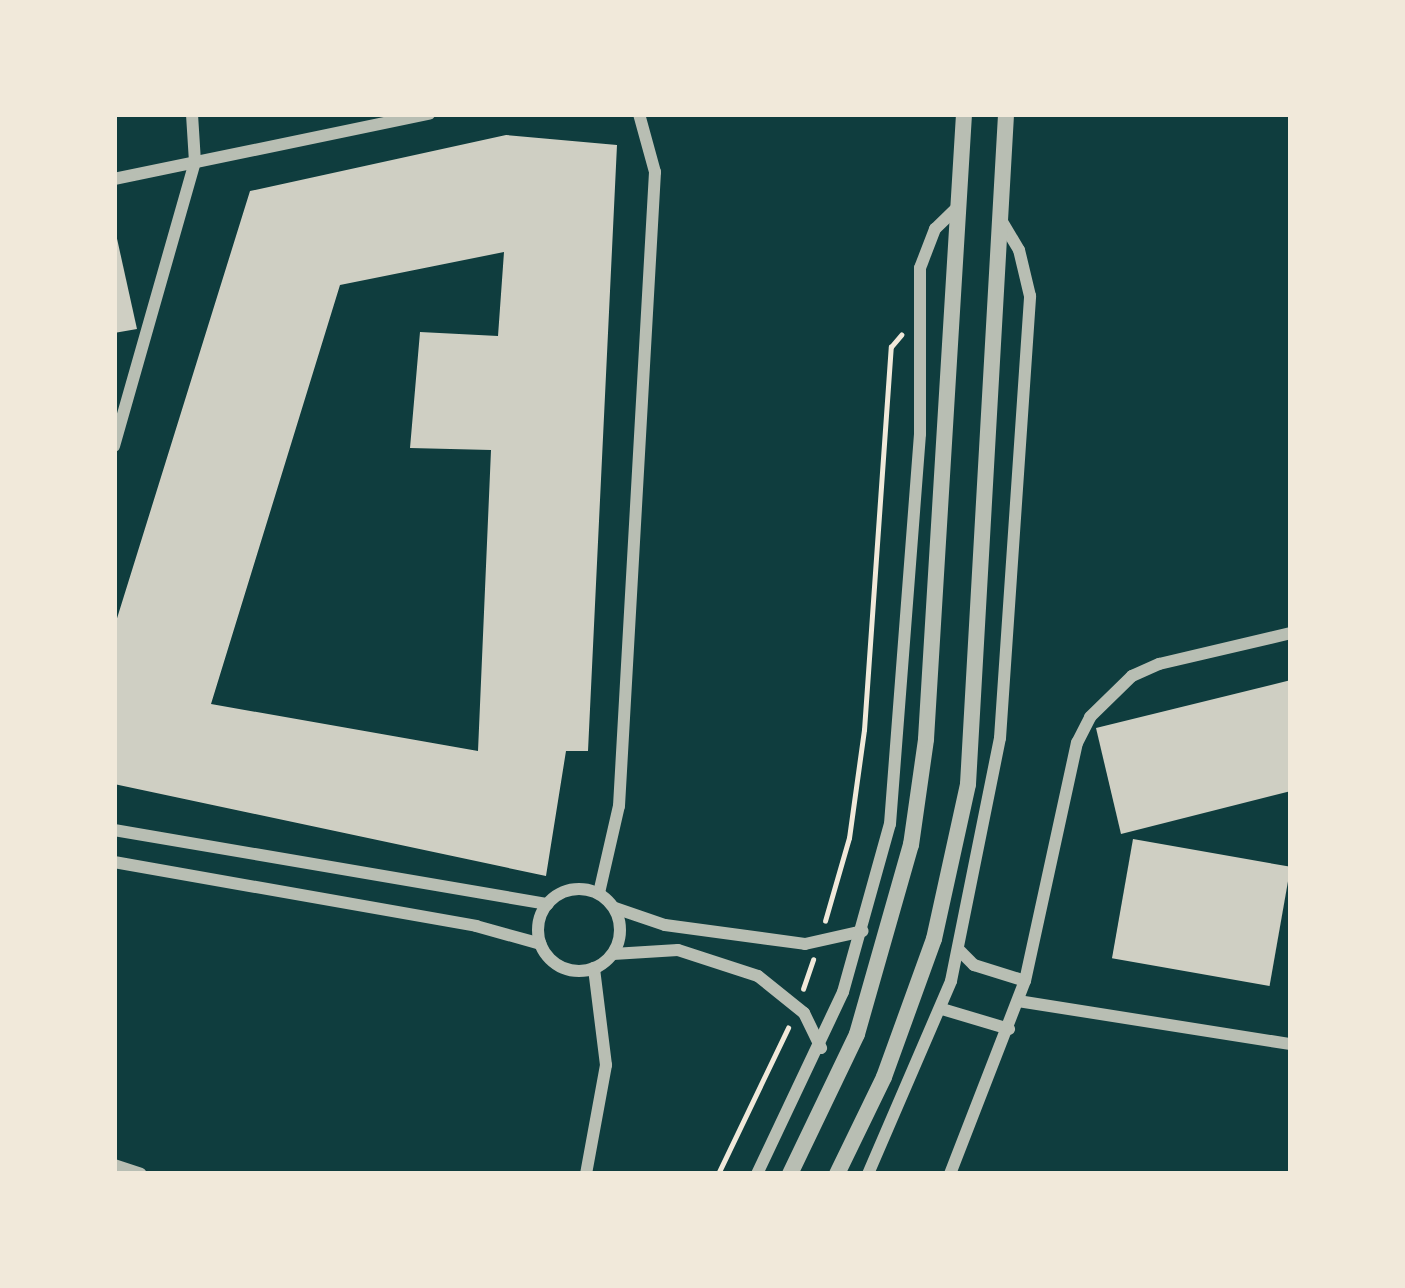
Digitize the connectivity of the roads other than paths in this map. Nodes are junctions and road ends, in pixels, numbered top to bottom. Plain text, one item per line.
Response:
1 (192, 114) edge
2 (429, 114) edge
3 (639, 114) edge
4 (964, 114) edge
5 (1006, 114) edge
6 (195, 162) junction
7 (114, 179) edge
8 (961, 204) junction
9 (1002, 223) junction
10 (114, 446) edge
11 (1291, 633) edge
12 (114, 830) edge
13 (114, 862) edge
14 (598, 893) junction
15 (548, 904) junction
16 (615, 908) junction
17 (863, 932) junction
18 (541, 944) junction
19 (960, 951) junction
20 (613, 954) junction
21 (594, 968) junction
22 (1024, 981) junction
23 (1018, 1001) junction
24 (941, 1010) junction
25 (1009, 1029) junction
26 (1291, 1044) edge
27 (821, 1048) junction
28 (114, 1165) edge
29 (141, 1174) edge
30 (586, 1174) edge
31 (757, 1174) edge
32 (790, 1174) edge
33 (837, 1174) edge
34 (868, 1174) edge
35 (950, 1174) edge

1 - 6 street
2 - 6 street
3 - 14 street
4 - 8 street
5 - 9 street
6 - 7 street
6 - 10 street
8 - 17 street
8 - 32 street
9 - 19 street
9 - 33 street
11 - 22 street
12 - 15 street
13 - 18 street
14 - 15 street
14 - 16 street
15 - 18 street
16 - 17 street
16 - 20 street
17 - 27 street
18 - 21 street
19 - 22 street
19 - 24 street
20 - 21 street
20 - 27 street
21 - 30 street
22 - 23 street
23 - 25 street
23 - 26 street
24 - 25 street
24 - 34 street
25 - 35 street
27 - 31 street
28 - 29 street

